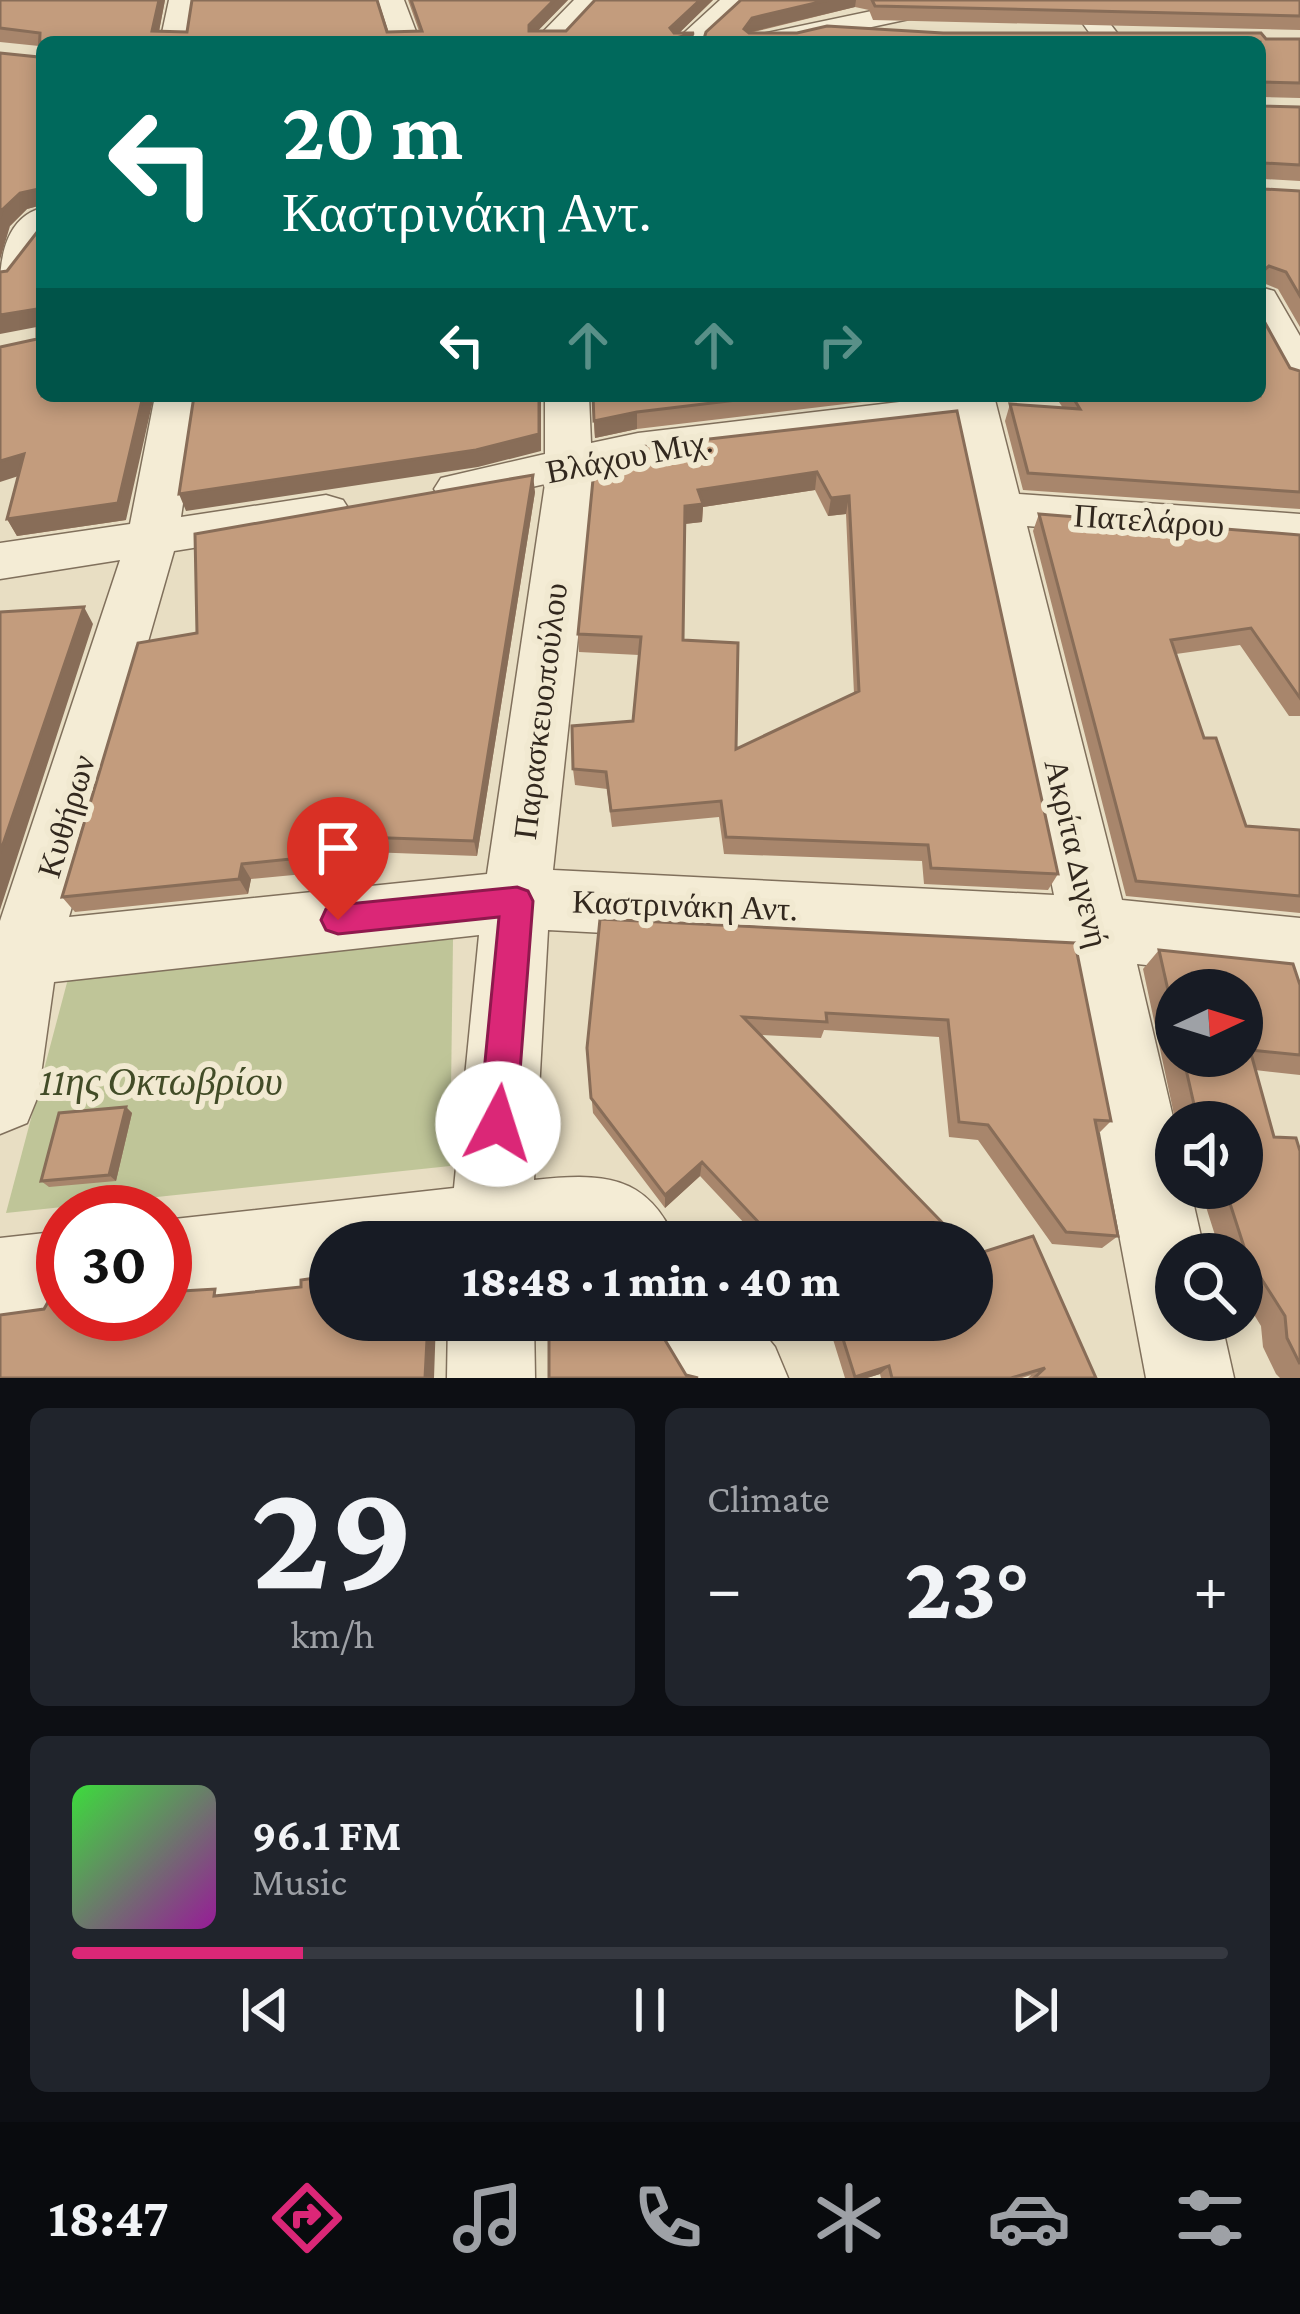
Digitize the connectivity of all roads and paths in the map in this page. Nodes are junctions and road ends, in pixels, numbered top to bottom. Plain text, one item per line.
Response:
1 (182, 0) edge
2 (391, 0) edge
3 (589, 0) edge
4 (735, 0) edge
5 (857, 0) edge
6 (961, 0) edge
7 (1079, 0) edge
8 (892, 29) edge
9 (942, 33) edge
10 (175, 36) edge
11 (404, 36) edge
12 (553, 36) edge
13 (695, 36) edge
14 (784, 36) edge
15 (1112, 36) edge
16 (36, 220) edge
17 (0, 221) edge
18 (36, 228) edge
19 (0, 275) edge
20 (1273, 314) edge
21 (1300, 374) edge
22 (175, 402) edge
23 (567, 402) edge
24 (974, 402) edge
25 (570, 465) junction
26 (998, 508) junction
27 (1300, 531) edge
28 (152, 540) junction
29 (0, 561) edge
30 (517, 901) junction
31 (1095, 928) junction
32 (1300, 950) edge
33 (12, 954) edge
34 (0, 1096) edge
35 (490, 1221) edge
36 (553, 1221) edge
37 (611, 1221) edge
38 (1159, 1233) edge
39 (309, 1249) edge
40 (192, 1259) edge
41 (36, 1276) edge
42 (0, 1280) edge
43 (490, 1341) edge
44 (715, 1341) edge
45 (1182, 1341) edge
46 (491, 1378) edge
47 (744, 1378) edge
48 (1190, 1378) edge

1 - 10 street
2 - 11 street
3 - 12 street
4 - 13 street
5 - 8 street
6 - 8 street
7 - 15 street
8 - 9 street
8 - 14 street
16 - 17 street
18 - 19 street
20 - 21 street
22 - 28 street, Κυθήρων
23 - 25 street, Παρασκευοπούλου
24 - 25 street, Βλάχου Μιχ.
24 - 26 street, Ακρίτα Διγενή
25 - 28 street, Βλάχου Μιχ.
25 - 30 street, Παρασκευοπούλου
26 - 27 street, Πατελάρου
26 - 31 street, Ακρίτα Διγενή
28 - 29 street, Βλάχου Μιχ.
28 - 33 street, Κυθήρων
30 - 31 street, Καστρινάκη Αντ.
30 - 33 street, Καστρινάκη Αντ.
30 - 35 street, Παρασκευοπούλου
31 - 32 street, Καστρινάκη Αντ.
31 - 38 street, Ακρίτα Διγενή
33 - 34 street, Κυθήρων
36 - 37 street
39 - 40 street
41 - 42 street
43 - 46 street
44 - 47 street
45 - 48 street, Ακρίτα Διγενή

